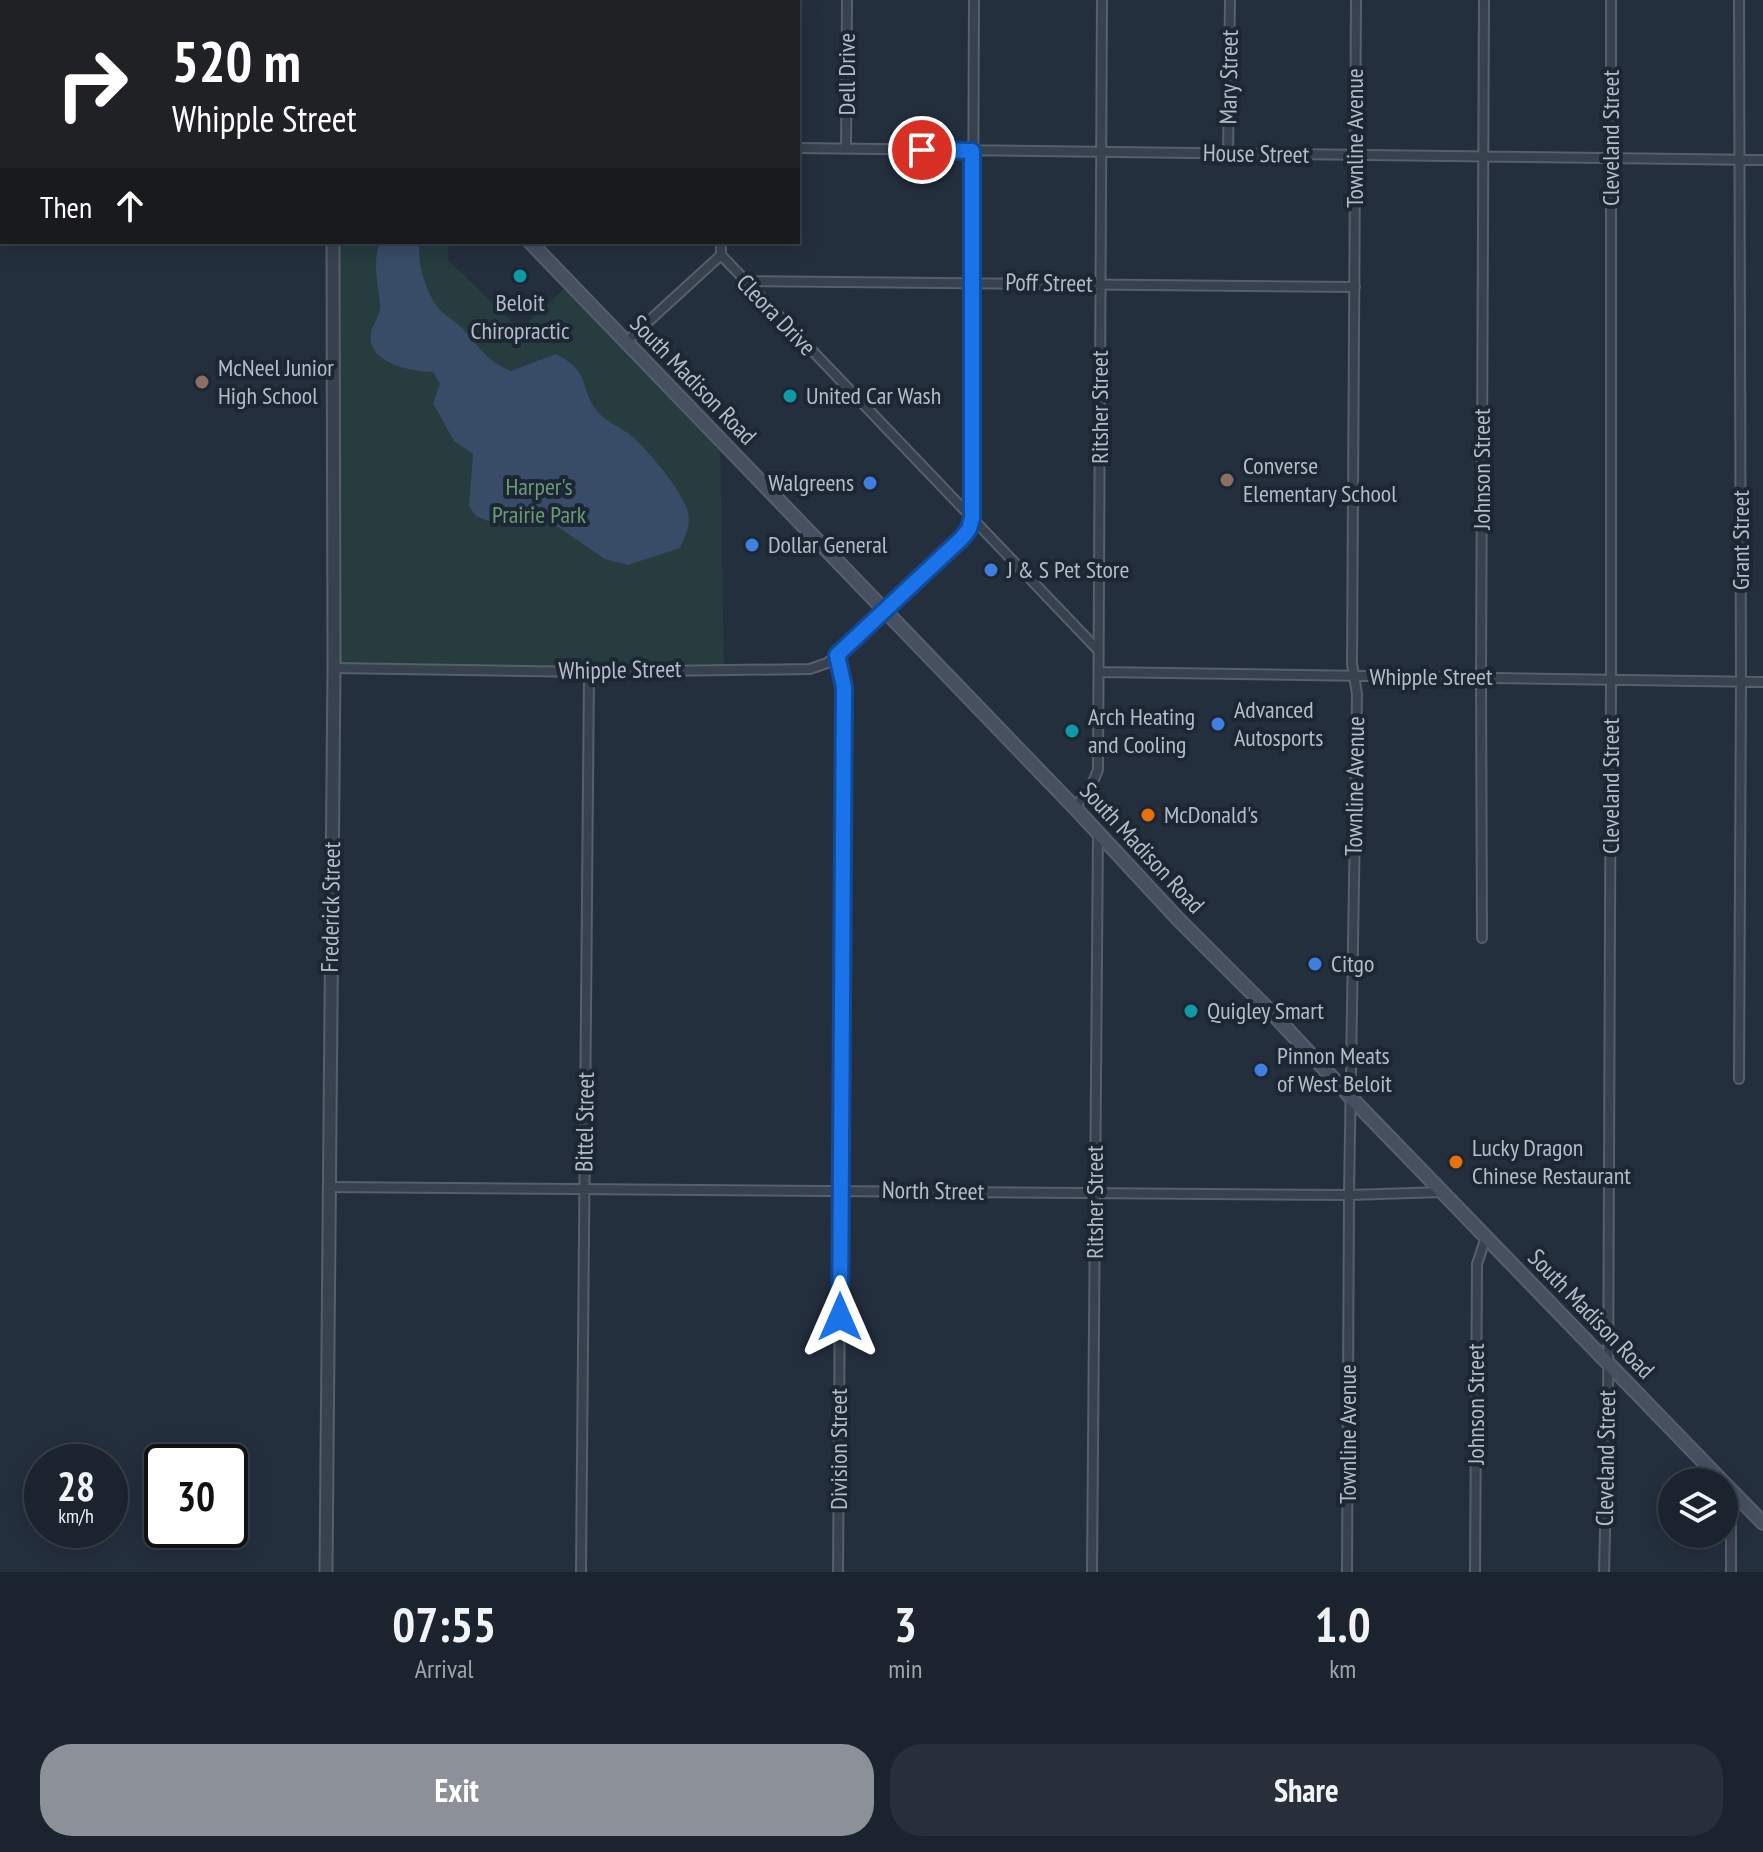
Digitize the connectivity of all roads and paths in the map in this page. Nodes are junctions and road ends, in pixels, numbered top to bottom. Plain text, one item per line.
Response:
1 (847, 0) edge
2 (974, 0) edge
3 (1102, 0) edge
4 (1230, 0) edge
5 (1356, 0) edge
6 (1484, 0) edge
7 (1611, 0) edge
8 (1739, 0) edge
9 (800, 148) edge
10 (846, 148) junction
11 (972, 151) junction
12 (1101, 152) junction
13 (1228, 154) junction
14 (1355, 156) junction
15 (1483, 157) junction
16 (1611, 158) junction
17 (1739, 160) junction
18 (1763, 160) edge
19 (333, 244) edge
20 (532, 244) edge
21 (721, 244) edge
22 (721, 255) junction
23 (743, 281) junction
24 (973, 283) junction
25 (1101, 284) junction
26 (1355, 287) junction
27 (626, 342) junction
28 (972, 518) junction
29 (884, 610) junction
30 (1098, 651) junction
31 (837, 655) junction
32 (334, 668) junction
33 (589, 672) junction
34 (1099, 672) junction
35 (1354, 676) junction
36 (1481, 677) junction
37 (1611, 679) junction
38 (1741, 682) junction
39 (1763, 682) edge
40 (1075, 808) junction
41 (1098, 832) junction
42 (1482, 938) dead end
43 (1739, 1079) dead end
44 (1351, 1097) junction
45 (328, 1187) junction
46 (584, 1189) junction
47 (840, 1190) junction
48 (1095, 1192) junction
49 (1442, 1192) junction
50 (1349, 1195) junction
51 (1486, 1237) junction
52 (1608, 1363) junction
53 (1710, 1468) edge
54 (1738, 1497) edge
55 (1763, 1523) edge
56 (1730, 1548) edge
57 (326, 1572) edge
58 (581, 1572) edge
59 (838, 1572) edge
60 (1092, 1572) edge
61 (1347, 1572) edge
62 (1475, 1572) edge
63 (1604, 1572) edge
64 (1731, 1572) edge

1 - 10 street, Dell Drive
2 - 11 street
3 - 12 street, Ritsher Street
4 - 13 street, Mary Street
5 - 14 street, Townline Avenue
6 - 15 street, Johnson Street
7 - 16 street, Cleveland Street
8 - 17 street, Grant Street
9 - 10 street, House Street
10 - 11 street, House Street
11 - 12 street, House Street
11 - 24 street
12 - 13 street, House Street
12 - 25 street, Ritsher Street
13 - 14 street, House Street
14 - 15 street, House Street
14 - 26 street, Townline Avenue
15 - 16 street, House Street
15 - 36 street, Johnson Street
16 - 17 street, House Street
16 - 37 street, Cleveland Street
17 - 18 street, House Street
17 - 38 street, Grant Street
19 - 32 street, Frederick Street
20 - 27 main road, South Madison Road
21 - 22 street
22 - 23 street, Cleora Drive
22 - 27 street
23 - 24 street, Poff Street
23 - 28 street, Cleora Drive
24 - 25 street, Poff Street
24 - 28 street
25 - 26 street, Poff Street
25 - 30 street, Ritsher Street
26 - 35 street, Townline Avenue
27 - 29 main road, South Madison Road
28 - 29 street, Whipple Street
28 - 30 street, Cleora Drive
29 - 31 street, Whipple Street
29 - 40 main road, South Madison Road
30 - 34 street, Ritsher Street
31 - 33 street, Whipple Street
31 - 47 street, Division Street
32 - 33 street, Whipple Street
32 - 45 street, Frederick Street
33 - 46 street, Bittel Street
34 - 35 street, Whipple Street
34 - 40 street, Ritsher Street
35 - 36 street, Whipple Street
35 - 44 street, Townline Avenue
36 - 37 street, Whipple Street
36 - 42 street, Johnson Street
37 - 38 street, Whipple Street
37 - 52 street, Cleveland Street
38 - 39 street, Whipple Street
38 - 43 street, Grant Street
40 - 41 main road, South Madison Road
41 - 44 main road, South Madison Road
41 - 48 street, Ritsher Street
44 - 49 main road, South Madison Road
44 - 50 street, Townline Avenue
45 - 46 street, North Street
45 - 57 street, Frederick Street
46 - 47 street, North Street
46 - 58 street, Bittel Street
47 - 48 street, North Street
47 - 59 street, Division Street
48 - 50 street, North Street
48 - 60 street, Ritsher Street
49 - 50 street, North Street
49 - 51 main road, South Madison Road
50 - 61 street, Townline Avenue
51 - 52 main road, South Madison Road
51 - 62 street, Johnson Street
52 - 53 main road, South Madison Road
52 - 63 street, Cleveland Street
54 - 55 main road, South Madison Road
56 - 64 street

